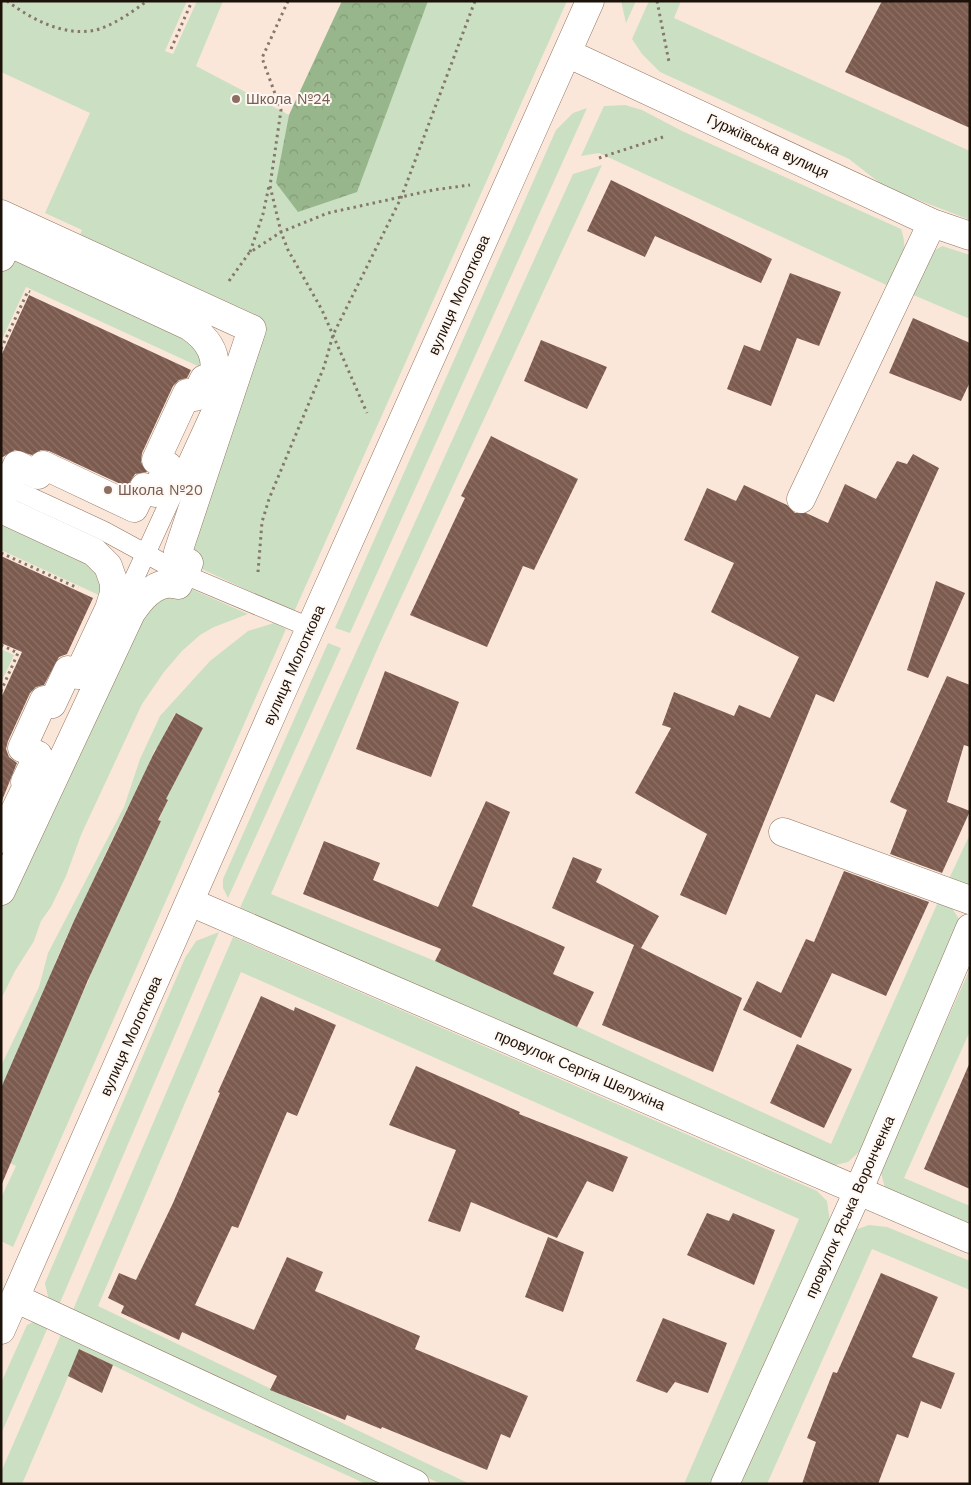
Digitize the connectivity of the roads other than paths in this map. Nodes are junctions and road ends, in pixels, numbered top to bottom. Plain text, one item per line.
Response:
1 (590, 1) edge
2 (567, 53) junction
3 (1, 214) edge
4 (932, 223) junction
5 (1, 226) edge
6 (970, 236) edge
7 (1, 257) edge
8 (4, 499) edge
9 (801, 499) dead end
10 (146, 553) junction
11 (311, 628) junction
12 (783, 832) dead end
13 (1, 840) edge
14 (1, 864) edge
15 (1, 891) edge
16 (970, 900) edge
17 (190, 902) junction
18 (970, 928) edge
19 (859, 1190) junction
20 (970, 1239) edge
21 (16, 1298) junction
22 (1, 1330) edge
23 (415, 1484) edge
24 (724, 1484) edge

1 - 2 street, вулиця Молоткова
2 - 4 street, Гуржіївська вулиця
2 - 11 street, вулиця Молоткова
3 - 15 street
4 - 6 street, Гуржіївська вулиця
4 - 9 street
5 - 10 lane
7 - 8 street
8 - 10 lane
8 - 13 street
10 - 11 lane
10 - 14 lane
11 - 17 street, вулиця Молоткова
12 - 16 street
17 - 19 street, провулок Сергія Шелухіна
17 - 21 street, вулиця Молоткова
18 - 19 street, провулок Яська Воронченка
19 - 20 street, провулок Сергія Шелухіна
19 - 24 street, провулок Яська Воронченка
21 - 22 street, вулиця Молоткова
21 - 23 street

